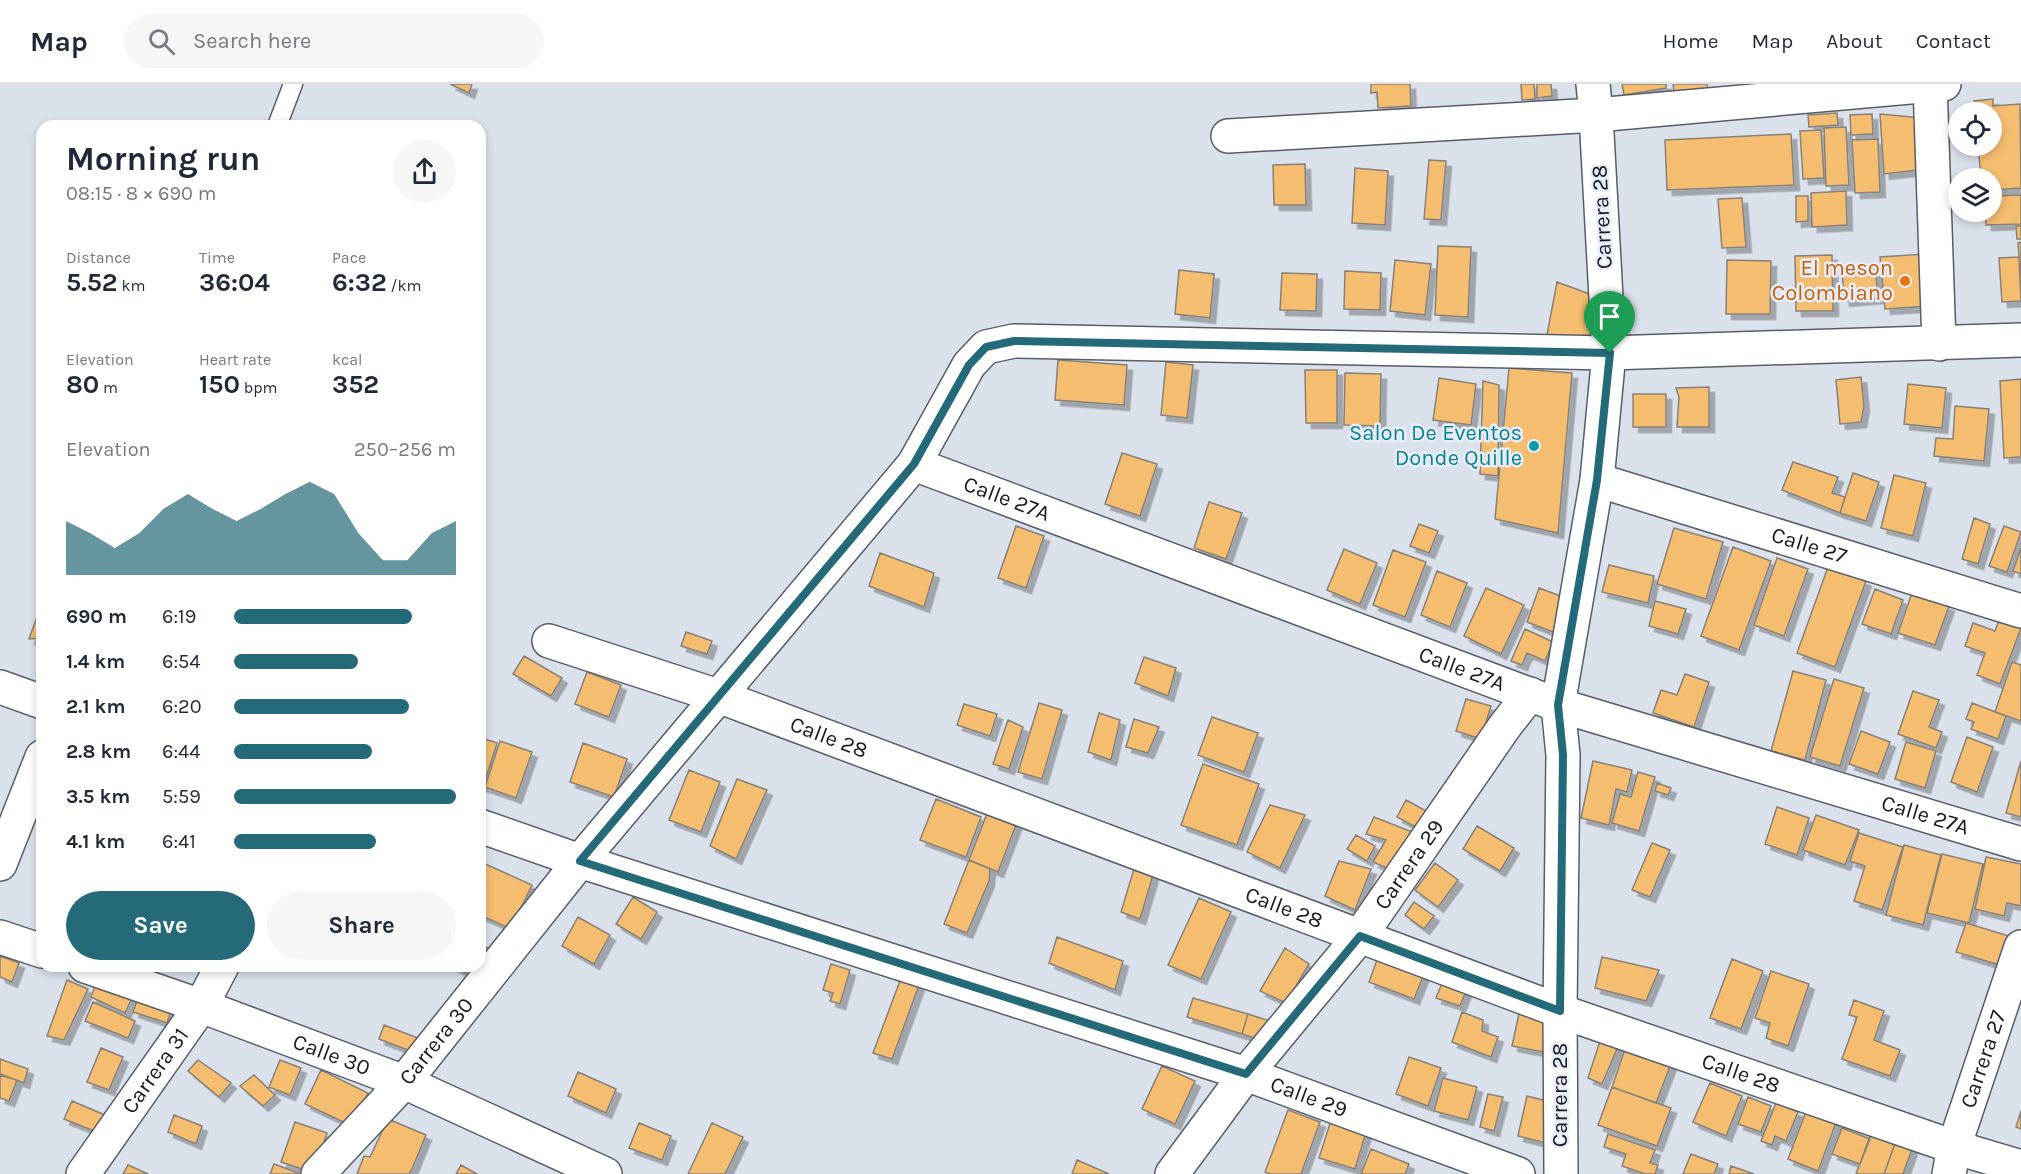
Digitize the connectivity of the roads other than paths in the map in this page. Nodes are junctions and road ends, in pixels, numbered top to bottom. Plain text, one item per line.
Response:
1 (292, 84) edge
2 (1935, 85) edge
3 (1595, 100) edge
4 (280, 120) edge
5 (1228, 136) dead end
6 (2021, 339) edge
7 (1939, 344) junction
8 (1610, 353) junction
9 (914, 464) junction
10 (1597, 480) junction
11 (2021, 611) edge
12 (549, 641) dead end
13 (0, 687) edge
14 (718, 696) junction
15 (1544, 699) junction
16 (36, 700) edge
17 (36, 772) edge
18 (486, 828) edge
19 (2021, 844) edge
20 (580, 861) junction
21 (0, 864) edge
22 (0, 936) edge
23 (1360, 936) junction
24 (36, 949) edge
25 (2019, 964) edge
26 (102, 972) edge
27 (219, 972) edge
28 (201, 1006) junction
29 (1560, 1011) junction
30 (1246, 1074) junction
31 (404, 1082) junction
32 (1952, 1160) edge
33 (2021, 1167) edge
34 (83, 1174) edge
35 (318, 1174) edge
36 (605, 1174) edge
37 (1172, 1174) edge
38 (1518, 1174) edge
39 (1561, 1174) edge

1 - 4 lane
2 - 3 street
2 - 7 street
3 - 5 street
3 - 8 street, Carrera 28
6 - 7 street
7 - 8 street
8 - 9 street, Carrera 30
8 - 10 street, Carrera 28
9 - 14 street, Carrera 30
9 - 15 street, Calle 27A
10 - 11 street, Calle 27
10 - 15 street, Carrera 28
12 - 14 street, Calle 28
13 - 16 street
14 - 20 street, Carrera 30
14 - 23 street, Calle 28
15 - 19 street, Calle 27A
15 - 23 street, Carrera 29
15 - 29 street, Carrera 28
17 - 21 street
18 - 20 street, Calle 29
20 - 30 street, Calle 29
20 - 31 street, Carrera 30
22 - 24 street
23 - 29 street, Calle 28
23 - 30 street, Carrera 29
25 - 32 street, Carrera 27
26 - 28 street, Calle 30
27 - 28 street, Carrera 31
28 - 31 street, Calle 30
28 - 34 street, Carrera 31
29 - 32 street, Calle 28
29 - 39 street, Carrera 28
30 - 37 street, Carrera 29
30 - 38 street, Calle 29
31 - 35 street, Carrera 30
31 - 36 street, Calle 30
32 - 33 street, Calle 28

